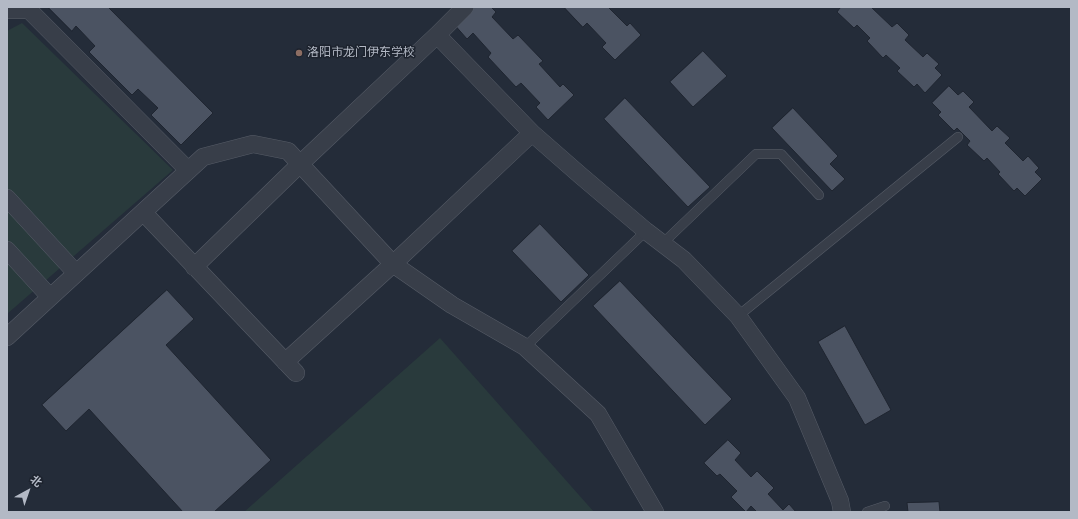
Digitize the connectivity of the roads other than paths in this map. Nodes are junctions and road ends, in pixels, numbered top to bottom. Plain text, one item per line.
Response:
1 (465, 7) edge
2 (7, 10) edge
3 (437, 35) junction
4 (532, 133) junction
5 (958, 137) dead end
6 (300, 164) junction
7 (188, 170) junction
8 (819, 195) dead end
9 (7, 198) edge
10 (143, 212) junction
11 (646, 231) junction
12 (662, 244) junction
13 (7, 250) edge
14 (393, 264) junction
15 (194, 267) junction
16 (76, 273) junction
17 (50, 297) junction
18 (738, 316) junction
19 (7, 337) edge
20 (525, 347) junction
21 (885, 506) dead end
22 (655, 512) edge
23 (842, 512) edge
24 (867, 512) edge

1 - 3 street
2 - 7 street
3 - 4 street
3 - 6 street
4 - 11 street
4 - 14 street
5 - 18 lane
6 - 7 street
6 - 14 street
6 - 15 street
7 - 10 street
8 - 12 lane
9 - 16 street
10 - 15 street
10 - 16 street
11 - 12 street
11 - 20 lane
12 - 18 street
13 - 17 street
14 - 15 street
14 - 20 street
16 - 17 street
17 - 19 street
18 - 23 street
20 - 22 street
21 - 24 lane

